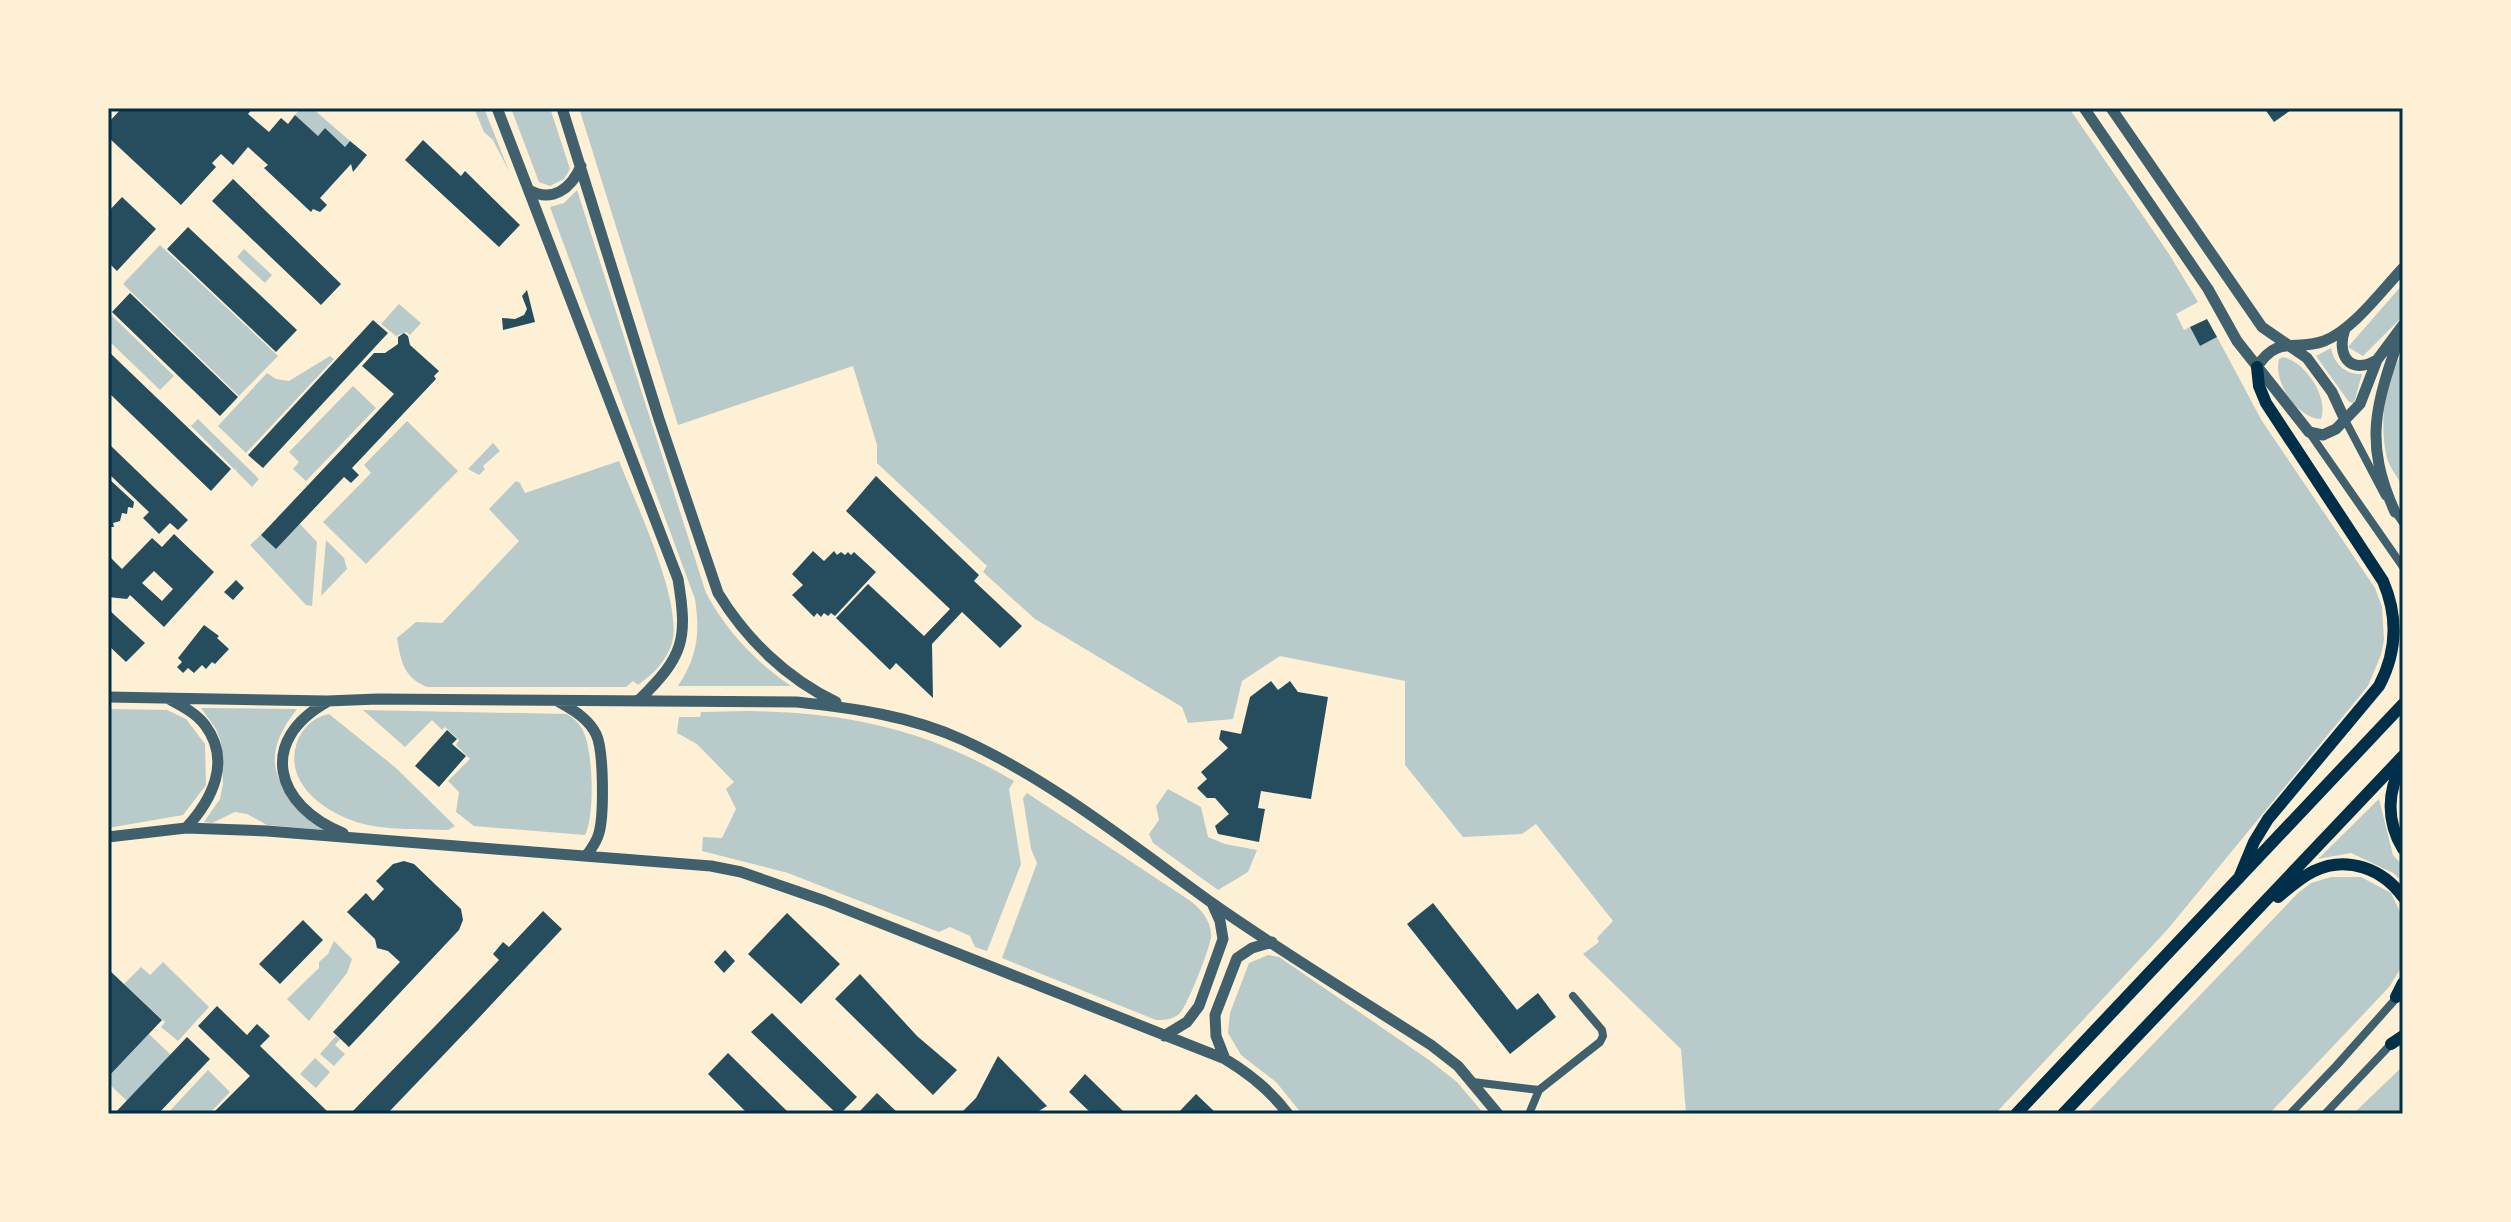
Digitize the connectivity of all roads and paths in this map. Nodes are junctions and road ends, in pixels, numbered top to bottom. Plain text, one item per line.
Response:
1 (497, 108) edge
2 (562, 108) edge
3 (2084, 108) edge
4 (2111, 108) edge
5 (581, 166) junction
6 (528, 189) junction
7 (2403, 268) edge
8 (2403, 326) edge
9 (2346, 328) junction
10 (2285, 344) junction
11 (2377, 360) junction
12 (2257, 367) junction
13 (2344, 418) junction
14 (2309, 432) junction
15 (2395, 512) junction
16 (2403, 523) edge
17 (2403, 567) edge
18 (108, 697) edge
19 (168, 698) junction
20 (556, 700) junction
21 (639, 700) junction
22 (327, 701) junction
23 (2403, 704) edge
24 (848, 707) junction
25 (2403, 758) edge
26 (186, 828) junction
27 (108, 837) edge
28 (353, 837) junction
29 (2403, 849) edge
30 (587, 855) junction
31 (2239, 878) junction
32 (2403, 897) edge
33 (1212, 903) junction
34 (2241, 926) junction
35 (1272, 942) junction
36 (2403, 983) edge
37 (2399, 994) edge
38 (1573, 996) dead end
39 (2403, 1034) edge
40 (1164, 1036) junction
41 (2391, 1044) joint
42 (1225, 1059) junction
43 (1473, 1082) junction
44 (1539, 1090) junction
45 (1288, 1114) edge
46 (1498, 1114) edge
47 (1529, 1114) edge
48 (2016, 1114) edge
49 (2063, 1114) edge
50 (2290, 1114) edge
51 (2325, 1114) edge

1 - 6 street
2 - 5 street
3 - 12 street
4 - 10 street
5 - 6 street
5 - 24 street
6 - 21 street
7 - 9 street
8 - 11 street
8 - 15 street
9 - 10 street
9 - 11 street
10 - 12 street
10 - 13 street
11 - 13 street
12 - 14 street
12 - 31 main road
13 - 14 street
13 - 15 street
14 - 17 street
15 - 16 street
18 - 19 street
19 - 22 street
19 - 26 street
20 - 21 street
20 - 22 street
20 - 30 street
21 - 24 street
22 - 28 street
23 - 31 main road
24 - 33 street
25 - 29 main road
25 - 34 main road
26 - 27 street
26 - 28 street
28 - 30 street
30 - 40 street
31 - 48 main road
32 - 34 main road
33 - 35 street
33 - 40 street
34 - 49 main road
35 - 42 street
35 - 43 street
36 - 37 main road
37 - 50 street
38 - 44 street
39 - 41 main road
40 - 42 street
41 - 51 street
42 - 45 street
43 - 44 street
43 - 46 street
44 - 47 street

